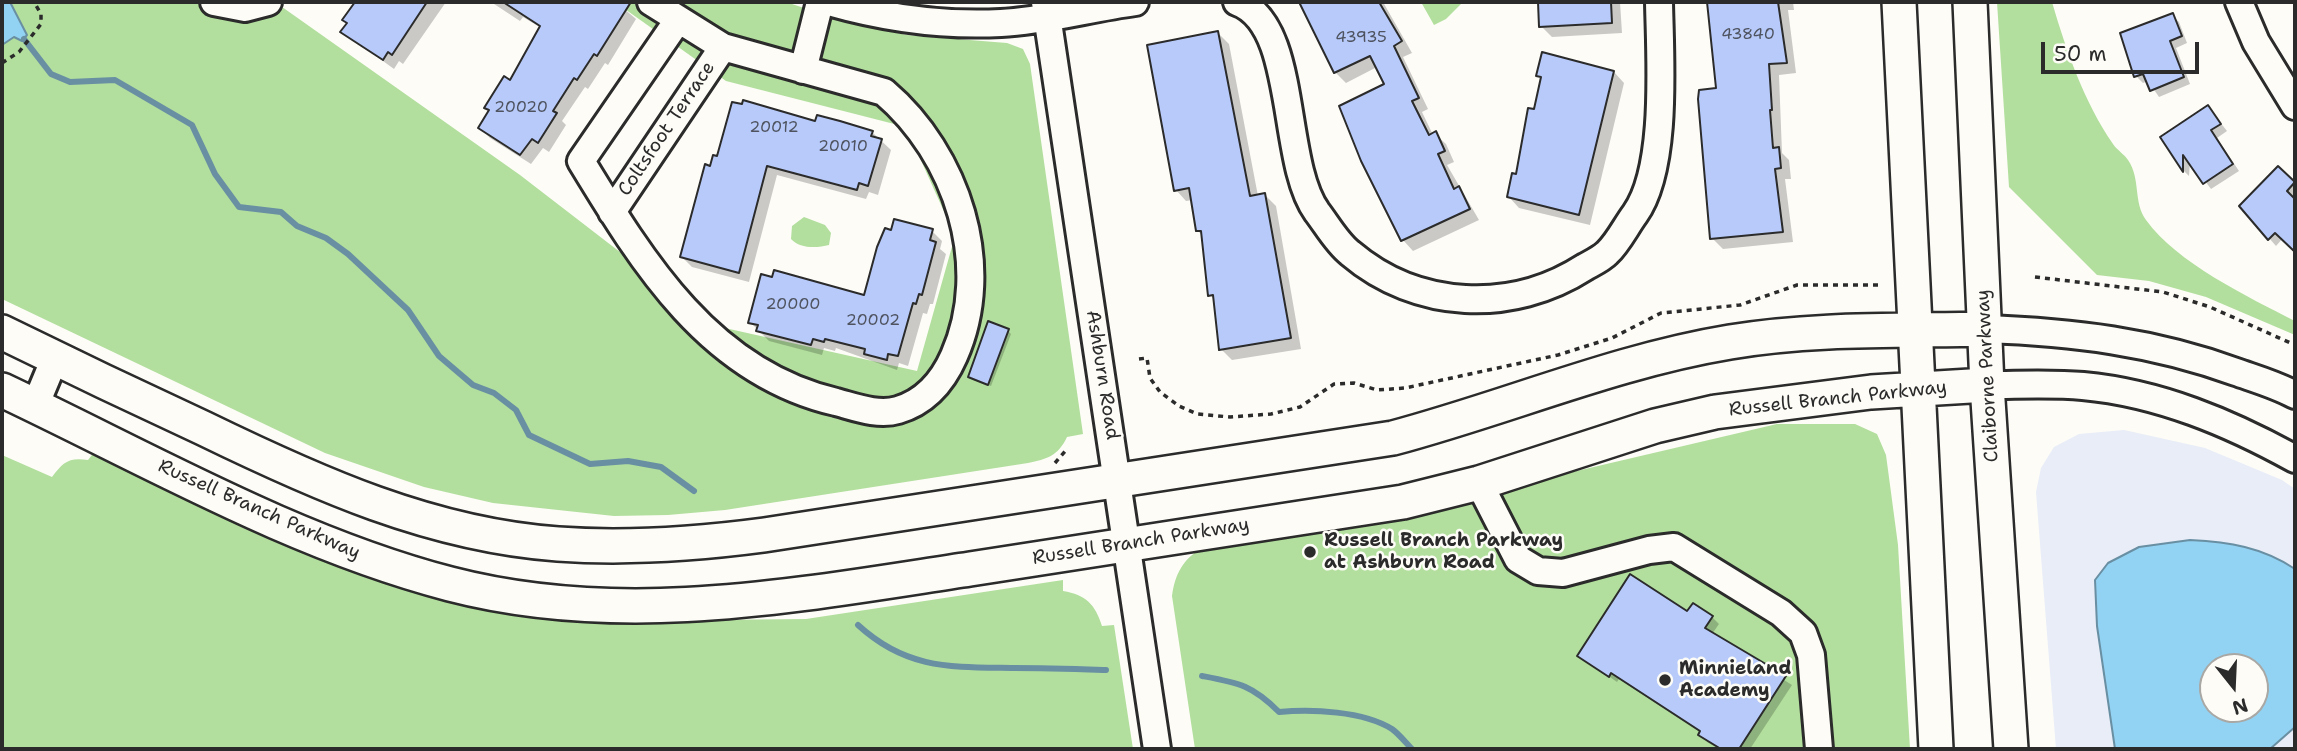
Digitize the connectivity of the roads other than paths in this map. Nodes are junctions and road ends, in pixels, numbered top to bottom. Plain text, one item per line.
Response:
1 (214, 2) edge
2 (268, 2) edge
3 (651, 2) edge
4 (820, 2) edge
5 (829, 2) edge
6 (1135, 2) edge
7 (1237, 2) edge
8 (1659, 2) edge
9 (1899, 2) edge
10 (1970, 2) edge
11 (2239, 2) edge
12 (1046, 9) edge
13 (678, 20) junction
14 (723, 47) junction
15 (803, 70) junction
16 (2295, 106) edge
17 (612, 212) junction
18 (1985, 329) junction
19 (1916, 330) junction
20 (2, 332) edge
21 (55, 358) junction
22 (1987, 385) junction
23 (1916, 388) junction
24 (2, 390) edge
25 (2295, 395) edge
26 (35, 406) junction
27 (2295, 460) edge
28 (1119, 480) junction
29 (1479, 483) junction
30 (1128, 544) junction
31 (1157, 749) edge
32 (1819, 749) edge
33 (1936, 749) edge
34 (2011, 749) edge

1 - 2 street
3 - 13 street, Coltsfoot Terrace
4 - 15 street
5 - 12 street
6 - 12 street
7 - 8 street
9 - 19 main road
10 - 18 main road, Claiborne Parkway
11 - 16 street
12 - 28 street, Ashburn Road
13 - 14 street, Coltsfoot Terrace
13 - 17 street, Coltsfoot Terrace
14 - 15 street, Coltsfoot Terrace
14 - 17 street, Coltsfoot Terrace
15 - 17 street, Coltsfoot Terrace
18 - 19 main road
18 - 22 main road, Claiborne Parkway
18 - 25 street
19 - 23 main road
19 - 28 main road
20 - 21 main road
21 - 26 street
21 - 28 main road
22 - 23 main road, Russell Branch Parkway
22 - 27 street, Russell Branch Parkway
22 - 34 main road, Claiborne Parkway
23 - 29 main road, Russell Branch Parkway
23 - 33 main road
24 - 26 main road, Russell Branch Parkway
26 - 30 main road, Russell Branch Parkway
28 - 30 street, Ashburn Road
29 - 30 main road, Russell Branch Parkway
29 - 32 street
30 - 31 street, Ashburn Road

